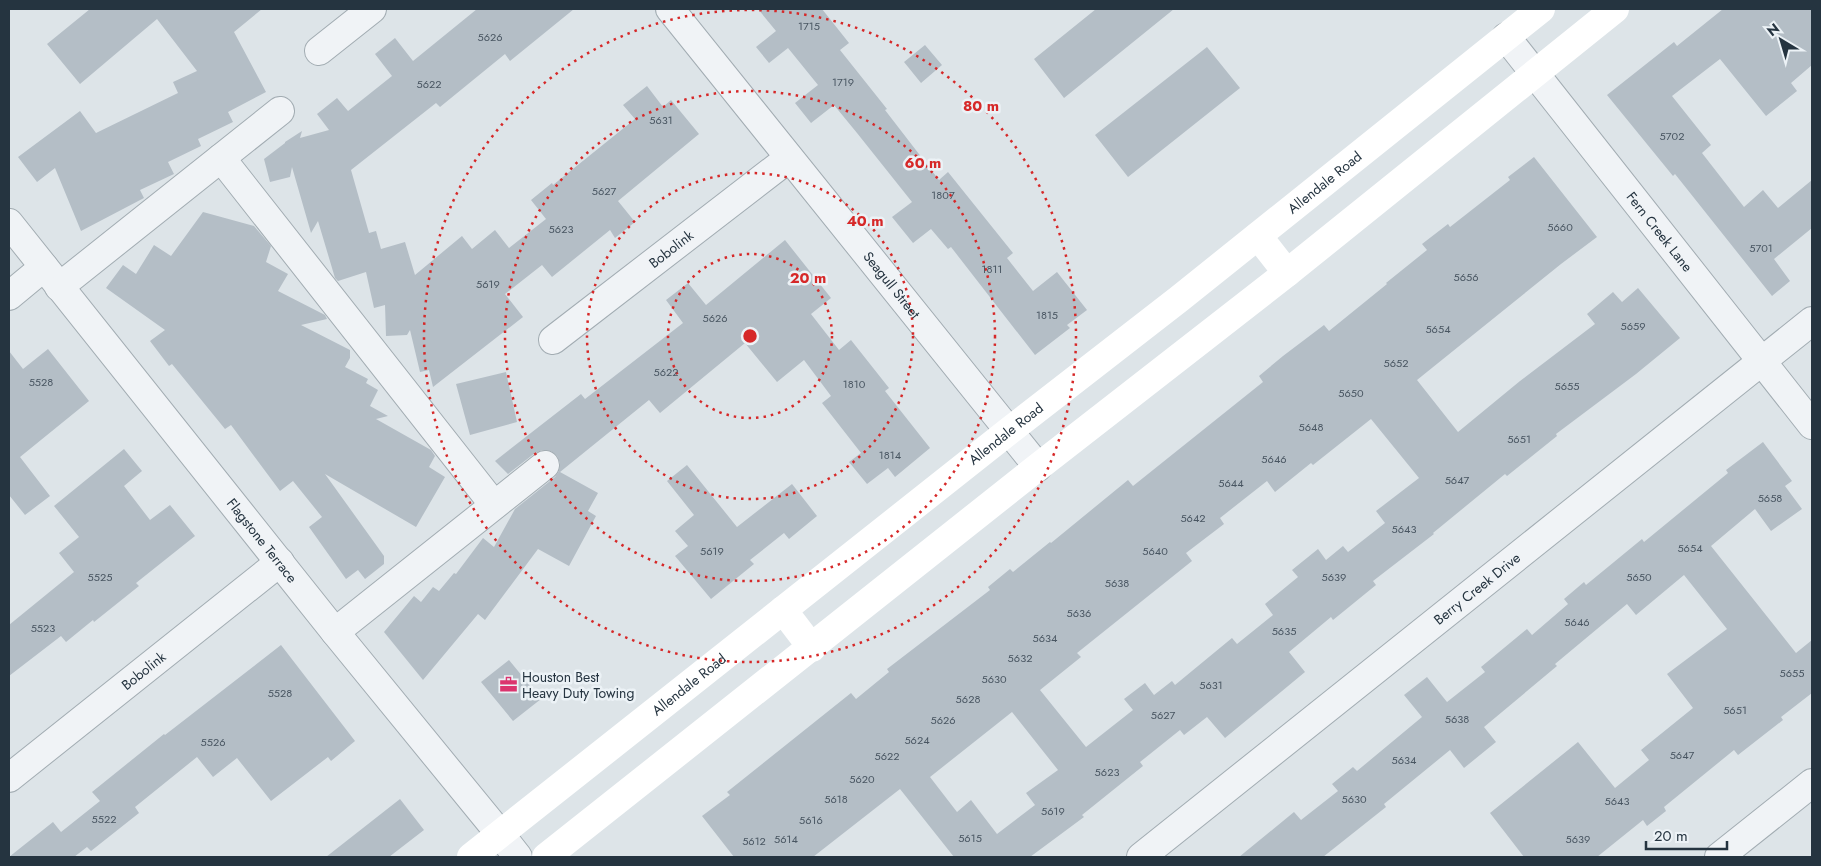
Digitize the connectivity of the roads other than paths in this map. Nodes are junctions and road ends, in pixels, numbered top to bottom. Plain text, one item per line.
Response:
1 (372, 9) edge
2 (670, 9) edge
3 (1541, 9) edge
4 (1615, 9) edge
5 (1506, 37) junction
6 (319, 51) dead end
7 (1534, 74) junction
8 (280, 111) dead end
9 (221, 158) junction
10 (789, 158) junction
11 (9, 223) edge
12 (1258, 236) junction
13 (1286, 273) junction
14 (52, 277) junction
15 (9, 296) edge
16 (1812, 321) edge
17 (553, 340) dead end
18 (1762, 362) junction
19 (1812, 425) edge
20 (1009, 431) junction
21 (545, 465) dead end
22 (1038, 467) junction
23 (494, 505) junction
24 (280, 562) junction
25 (782, 610) junction
26 (335, 632) junction
27 (812, 648) junction
28 (9, 778) edge
29 (1812, 783) edge
30 (500, 834) junction
31 (471, 857) edge
32 (518, 857) edge
33 (546, 857) edge
34 (1141, 857) edge
35 (1719, 857) edge

1 - 6 street
2 - 10 street, Seagull Street
3 - 5 main road, Allendale Road
4 - 7 main road
5 - 7 street, Fern Creek Lane
5 - 12 main road, Allendale Road
7 - 13 main road
7 - 18 street, Fern Creek Lane
8 - 9 street
9 - 14 street
9 - 23 street
10 - 17 street, Bobolink
10 - 20 street, Seagull Street
11 - 14 street, Flagstone Terrace
12 - 13 main road
12 - 20 main road, Allendale Road
13 - 22 main road
14 - 15 street
14 - 24 street, Flagstone Terrace
16 - 18 street, Berry Creek Drive
18 - 19 street, Fern Creek Lane
18 - 34 street, Berry Creek Drive
20 - 22 street, Seagull Street
20 - 25 main road, Allendale Road
21 - 23 street
22 - 27 main road
23 - 26 street
24 - 26 street, Flagstone Terrace
24 - 28 street, Bobolink
25 - 27 main road
25 - 30 main road, Allendale Road
26 - 30 street, Flagstone Terrace
27 - 33 main road
29 - 35 street
30 - 31 main road, Allendale Road
30 - 32 street, Flagstone Terrace

